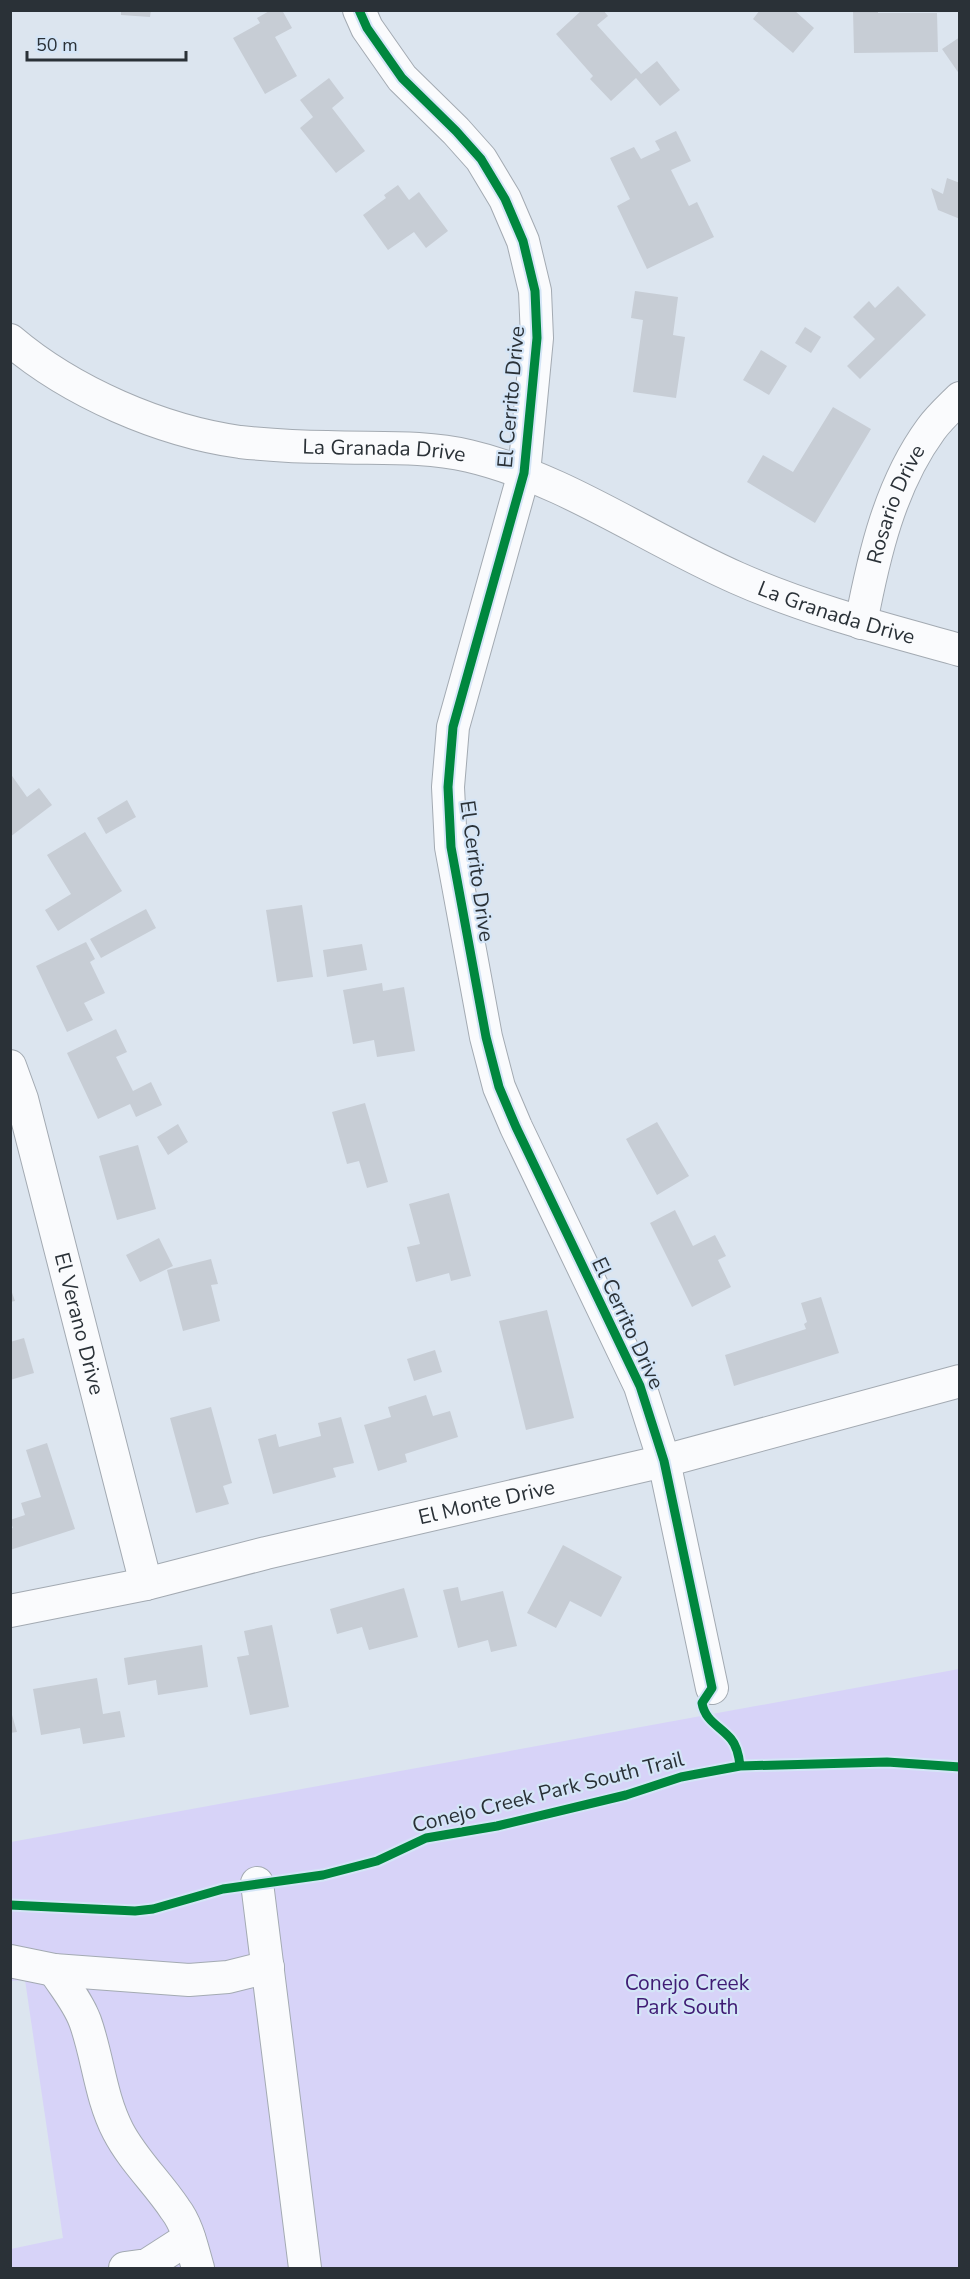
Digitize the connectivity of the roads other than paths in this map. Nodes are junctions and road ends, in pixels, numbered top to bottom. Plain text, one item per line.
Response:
1 (359, 10) edge
2 (10, 340) edge
3 (960, 398) edge
4 (524, 473) junction
5 (861, 623) junction
6 (960, 650) edge
7 (10, 1066) edge
8 (960, 1381) edge
9 (664, 1461) junction
10 (146, 1584) junction
11 (10, 1611) edge
12 (712, 1688) dead end
13 (257, 1882) dead end
14 (10, 1961) edge
15 (268, 1967) junction
16 (54, 1970) junction
17 (189, 2238) junction
18 (125, 2268) edge
19 (198, 2268) edge
20 (305, 2268) edge

1 - 4 street, El Cerrito Drive
2 - 4 street, La Granada Drive
3 - 5 street, Rosario Drive
4 - 5 street, La Granada Drive
4 - 9 street, El Cerrito Drive
5 - 6 street, La Granada Drive
7 - 10 street, El Verano Drive
8 - 9 street, El Monte Drive
9 - 10 street, El Monte Drive
9 - 12 street, El Cerrito Drive
10 - 11 street, El Monte Drive
13 - 15 street
14 - 16 street
15 - 16 street
15 - 20 street
16 - 17 street
17 - 18 street
17 - 19 street

